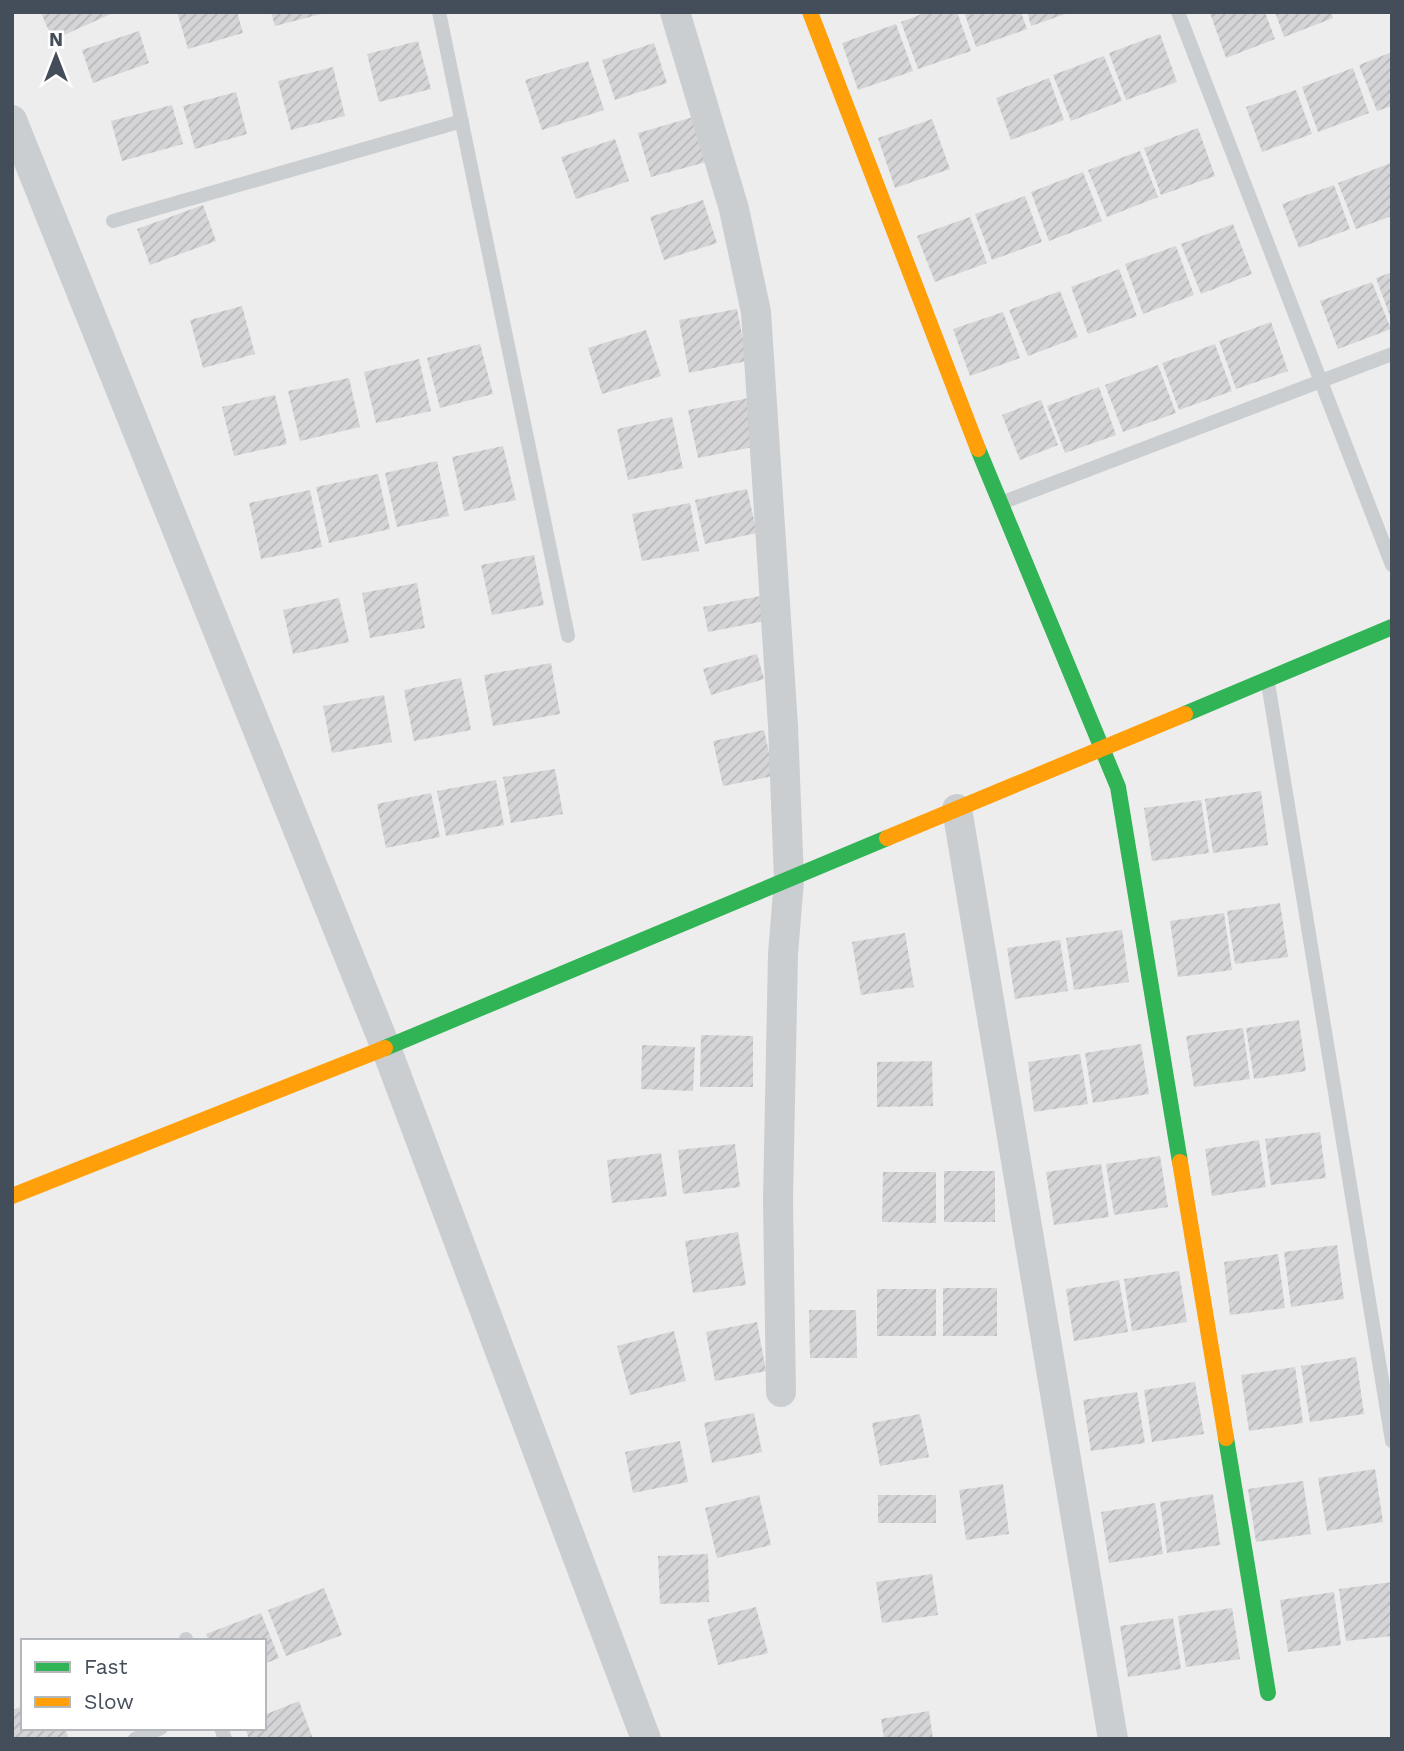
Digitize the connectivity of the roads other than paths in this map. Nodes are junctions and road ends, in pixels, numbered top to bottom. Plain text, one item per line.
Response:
1 (439, 12) edge
2 (675, 12) edge
3 (810, 12) edge
4 (1178, 12) edge
5 (12, 120) edge
6 (461, 121) junction
7 (113, 221) dead end
8 (1392, 354) edge
9 (1320, 382) junction
10 (999, 503) junction
11 (1392, 565) edge
12 (1392, 627) edge
13 (568, 636) dead end
14 (1267, 678) junction
15 (1103, 747) junction
16 (957, 809) junction
17 (789, 880) junction
18 (386, 1048) junction
19 (12, 1196) edge
20 (781, 1392) dead end
21 (1392, 1441) edge
22 (1268, 1693) dead end
23 (156, 1730) edge
24 (135, 1739) edge
25 (646, 1739) edge
26 (1113, 1739) edge

1 - 6 lane
2 - 17 street
3 - 10 street
4 - 9 lane
5 - 18 street
6 - 7 lane
6 - 13 lane
8 - 9 lane
9 - 10 lane
9 - 11 lane
10 - 15 street
12 - 14 street
14 - 15 street
14 - 21 lane
15 - 16 street
15 - 22 street
16 - 17 street
16 - 26 street
17 - 18 street
17 - 20 street
18 - 19 street
18 - 25 street
23 - 24 lane

